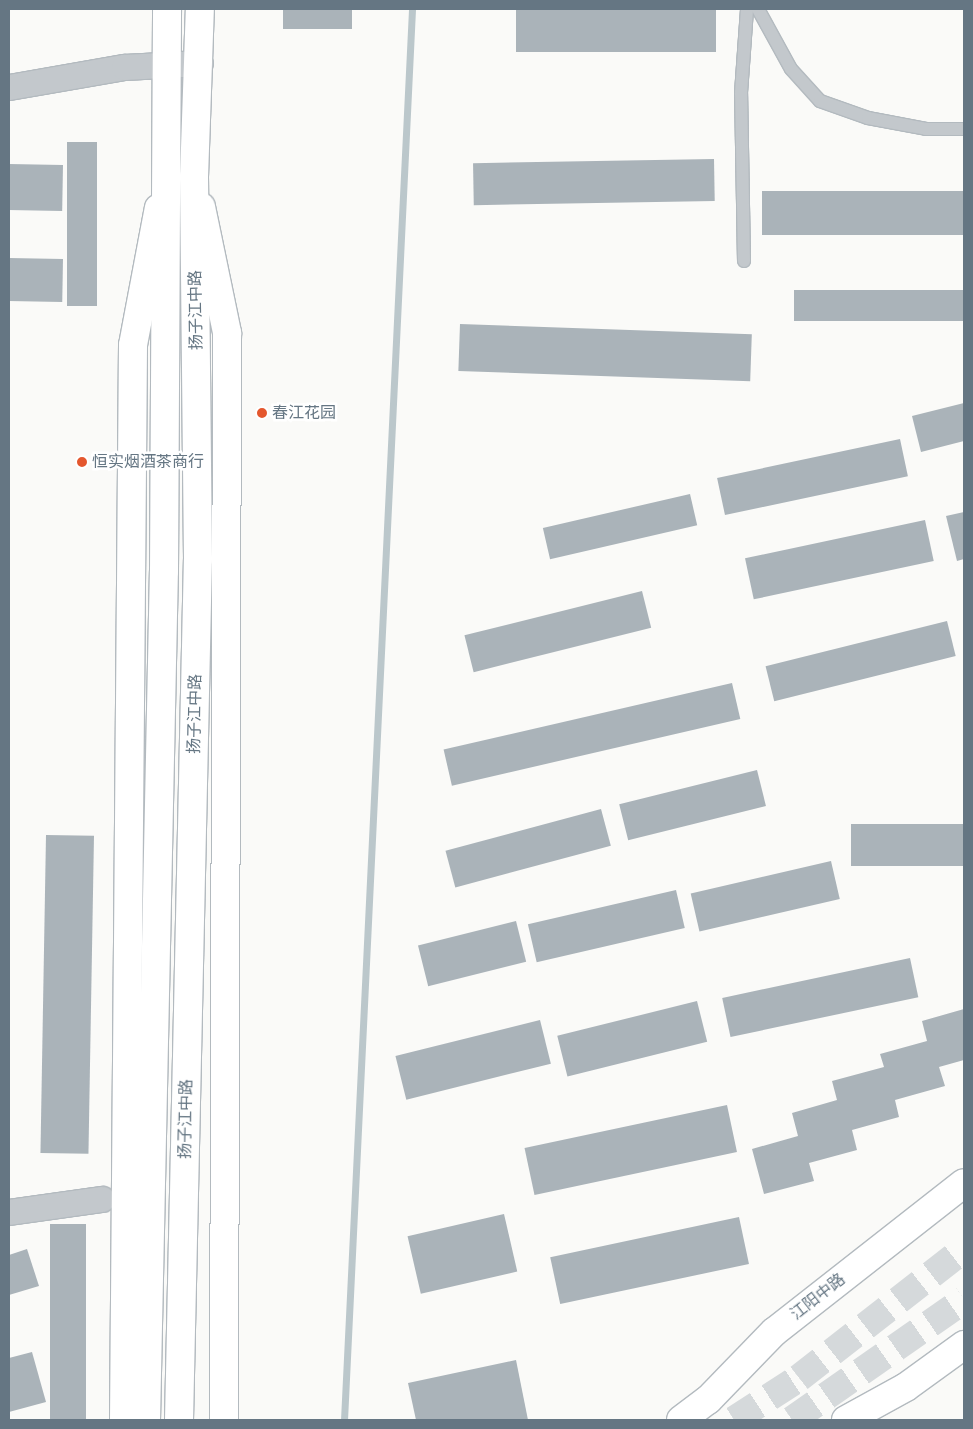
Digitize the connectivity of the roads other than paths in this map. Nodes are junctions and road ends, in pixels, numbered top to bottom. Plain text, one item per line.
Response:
1 (167, 9) edge
2 (200, 9) edge
3 (746, 9) edge
4 (758, 9) edge
5 (166, 62) junction
6 (200, 63) junction
7 (9, 87) edge
8 (964, 129) edge
9 (194, 177) junction
10 (164, 180) junction
11 (744, 261) dead end
12 (964, 1183) edge
13 (102, 1199) dead end
14 (9, 1212) edge
15 (964, 1345) edge
16 (124, 1420) edge
17 (146, 1420) edge
18 (179, 1420) edge
19 (224, 1420) edge
20 (681, 1420) edge
21 (846, 1420) edge

1 - 5 main road, 扬子江中路
2 - 6 main road, 扬子江中路
3 - 11 lane
4 - 8 lane
5 - 6 street
5 - 7 street
5 - 10 main road, 扬子江中路
6 - 9 main road, 扬子江中路
9 - 18 main road, 扬子江中路
9 - 19 main road
10 - 16 main road
10 - 17 main road, 扬子江中路
12 - 20 main road, 江阳中路
13 - 14 street
15 - 21 main road

